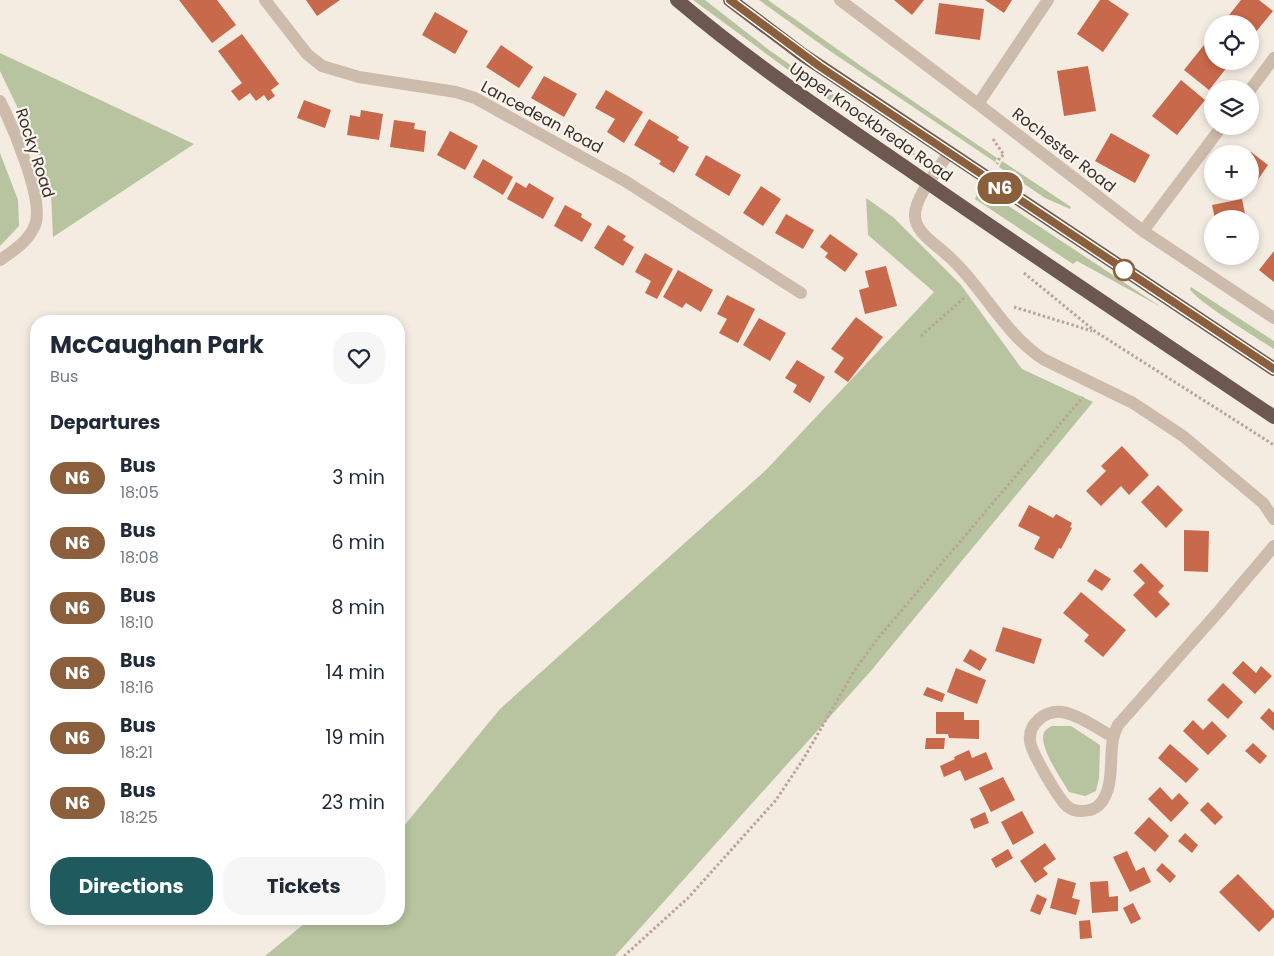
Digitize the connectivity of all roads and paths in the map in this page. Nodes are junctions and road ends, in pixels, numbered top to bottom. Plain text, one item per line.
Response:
1 (265, 0) edge
2 (677, 0) edge
3 (730, 0) edge
4 (840, 0) edge
5 (1048, 0) edge
6 (1274, 58) edge
7 (1258, 80) edge
8 (0, 101) edge
9 (978, 104) junction
10 (1215, 135) edge
11 (949, 153) junction
12 (929, 184) junction
13 (1143, 232) junction
14 (0, 260) edge
15 (1023, 272) dead end
16 (977, 286) junction
17 (801, 293) dead end
18 (987, 300) junction
19 (1274, 318) edge
20 (1096, 332) junction
21 (921, 336) dead end
22 (1274, 369) edge
23 (1095, 384) junction
24 (1274, 417) edge
25 (1274, 445) edge
26 (1274, 519) edge
27 (1274, 546) edge
28 (1113, 736) junction
29 (624, 956) edge

1 - 17 street, Lancedean Road
2 - 12 highway, Upper Knockbreda Road
3 - 11 highway, Upper Knockbreda Road
4 - 9 street, Rochester Road
5 - 9 street
6 - 7 street
8 - 14 street, Rocky Road
9 - 13 street, Rochester Road
10 - 13 street
11 - 12 street
11 - 22 highway, Upper Knockbreda Road
12 - 16 street
12 - 24 highway, Upper Knockbreda Road
13 - 19 street, Rochester Road
15 - 20 path
16 - 18 street
16 - 21 path
18 - 20 path
18 - 23 street
20 - 25 path
23 - 26 street
23 - 29 path
27 - 28 street
28 - 28 street

